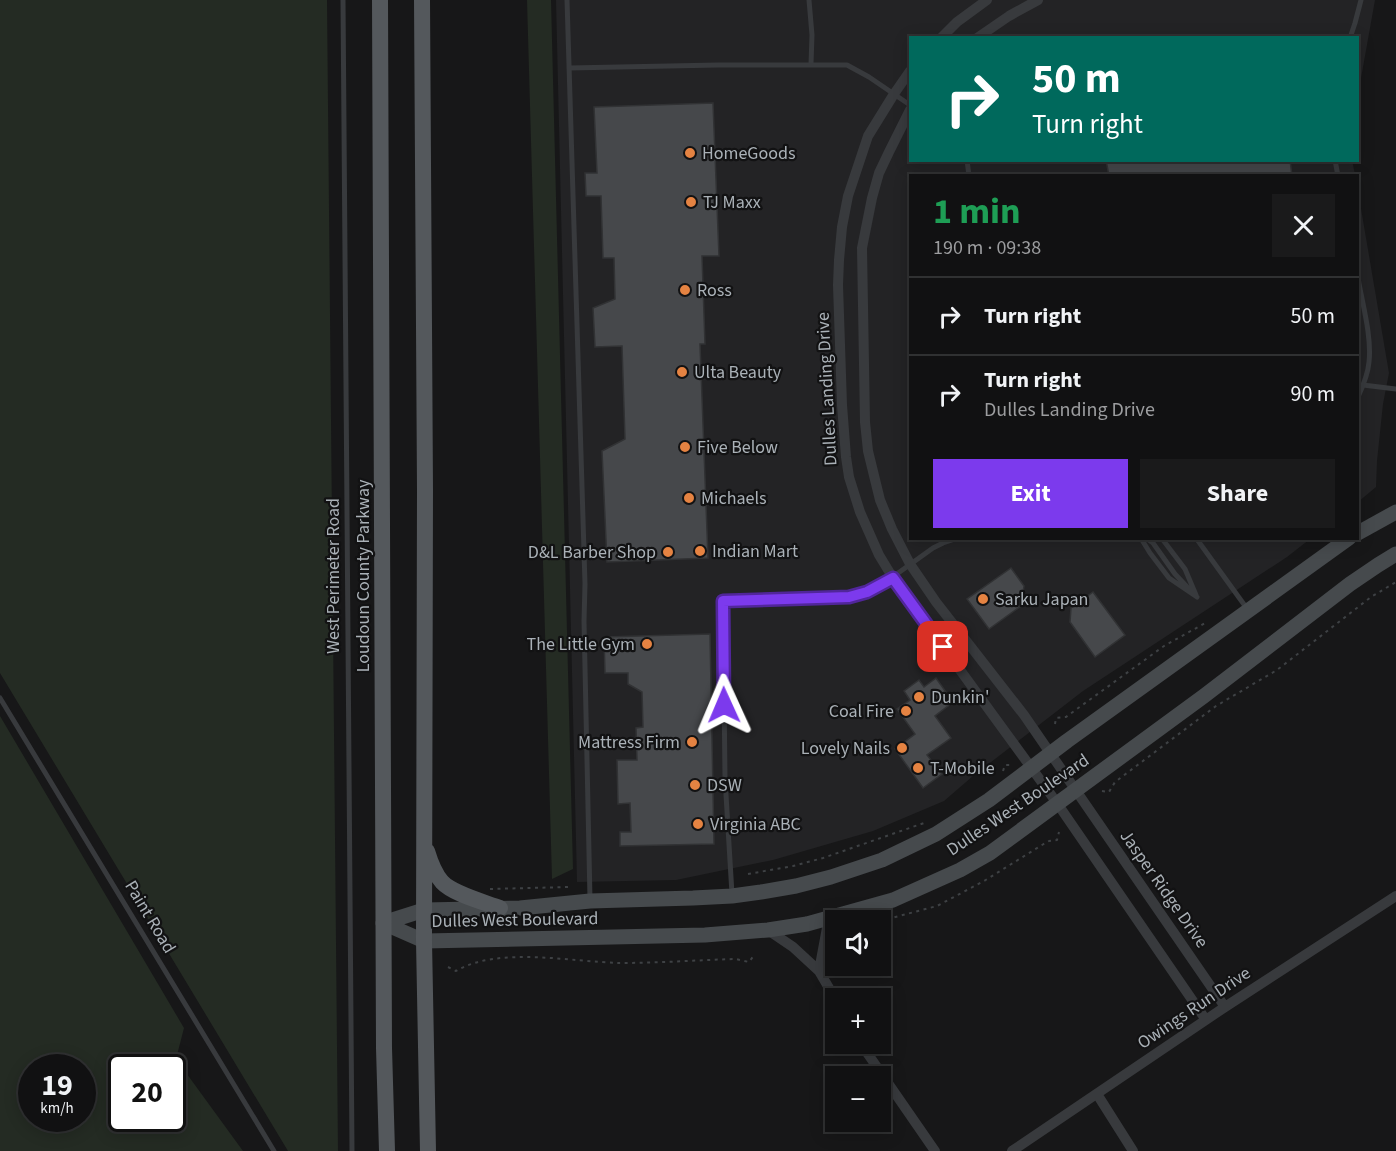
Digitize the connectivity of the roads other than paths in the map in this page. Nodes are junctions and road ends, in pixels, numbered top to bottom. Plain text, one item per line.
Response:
1 (343, 0) edge
2 (380, 0) edge
3 (422, 0) edge
4 (567, 0) edge
5 (809, 0) edge
6 (987, 0) edge
7 (1038, 0) edge
8 (1361, 0) edge
9 (943, 36) edge
10 (980, 36) edge
11 (1351, 36) edge
12 (810, 64) junction
13 (569, 68) junction
14 (909, 72) edge
15 (894, 94) junction
16 (909, 104) edge
17 (909, 112) edge
18 (1359, 284) edge
19 (1363, 385) junction
20 (1396, 389) edge
21 (1359, 395) edge
22 (1396, 512) edge
23 (1359, 532) edge
24 (952, 540) edge
25 (1142, 540) edge
26 (1149, 540) edge
27 (1163, 540) edge
28 (1197, 540) edge
29 (1346, 540) edge
30 (1396, 554) edge
31 (910, 564) junction
32 (893, 578) junction
33 (1197, 597) junction
34 (1248, 610) junction
35 (0, 698) edge
36 (1050, 753) junction
37 (1031, 768) junction
38 (1076, 789) junction
39 (1057, 803) junction
40 (424, 843) junction
41 (732, 896) junction
42 (1396, 896) edge
43 (590, 900) junction
44 (500, 908) junction
45 (424, 910) junction
46 (855, 910) edge
47 (825, 918) edge
48 (383, 923) junction
49 (768, 930) junction
50 (825, 939) edge
51 (424, 941) junction
52 (819, 971) junction
53 (829, 988) edge
54 (1225, 1006) junction
55 (1206, 1020) junction
56 (868, 1054) edge
57 (1097, 1094) junction
58 (274, 1151) edge
59 (352, 1151) edge
60 (387, 1151) edge
61 (428, 1151) edge
62 (934, 1151) edge
63 (1012, 1151) edge
64 (1133, 1151) edge

1 - 59 lane, West Perimeter Road
2 - 48 main road, Loudoun County Parkway
3 - 40 main road
4 - 13 lane
5 - 12 lane
6 - 9 street
7 - 10 street
8 - 11 lane
12 - 13 lane
12 - 15 lane
13 - 43 lane
14 - 15 street, Dulles Landing Drive
15 - 16 lane
15 - 32 street, Dulles Landing Drive
17 - 31 street, Dulles Landing Drive
18 - 19 lane
19 - 20 lane
19 - 21 lane
22 - 23 street
24 - 31 lane
25 - 33 lane
26 - 33 lane
27 - 33 lane
28 - 34 lane
29 - 34 street, Dulles West Boulevard
30 - 38 street, Dulles West Boulevard
31 - 32 lane
31 - 36 street, Dulles Landing Drive
32 - 37 street, Dulles Landing Drive
32 - 41 lane
34 - 36 street, Dulles West Boulevard
35 - 58 lane, Paint Road
36 - 37 street, Dulles West Boulevard
36 - 38 street, Dulles Landing Drive
37 - 39 street, Dulles Landing Drive
37 - 41 street, Dulles West Boulevard
38 - 39 street, Dulles West Boulevard
38 - 54 street, Jasper Ridge Drive
39 - 46 street, Dulles West Boulevard
39 - 55 street
40 - 44 main road
40 - 45 main road
41 - 43 street, Dulles West Boulevard
42 - 54 street, Owings Run Drive
43 - 44 street, Dulles West Boulevard
44 - 45 street, Dulles West Boulevard
45 - 48 street, Dulles West Boulevard
45 - 51 main road
47 - 49 street, Dulles West Boulevard
48 - 51 street, Dulles West Boulevard
48 - 60 main road, Loudoun County Parkway
49 - 51 street, Dulles West Boulevard
49 - 52 street
50 - 52 street
51 - 61 main road
52 - 53 street
54 - 55 street, Owings Run Drive
55 - 57 street, Owings Run Drive
56 - 62 street
57 - 63 street, Owings Run Drive
57 - 64 street

